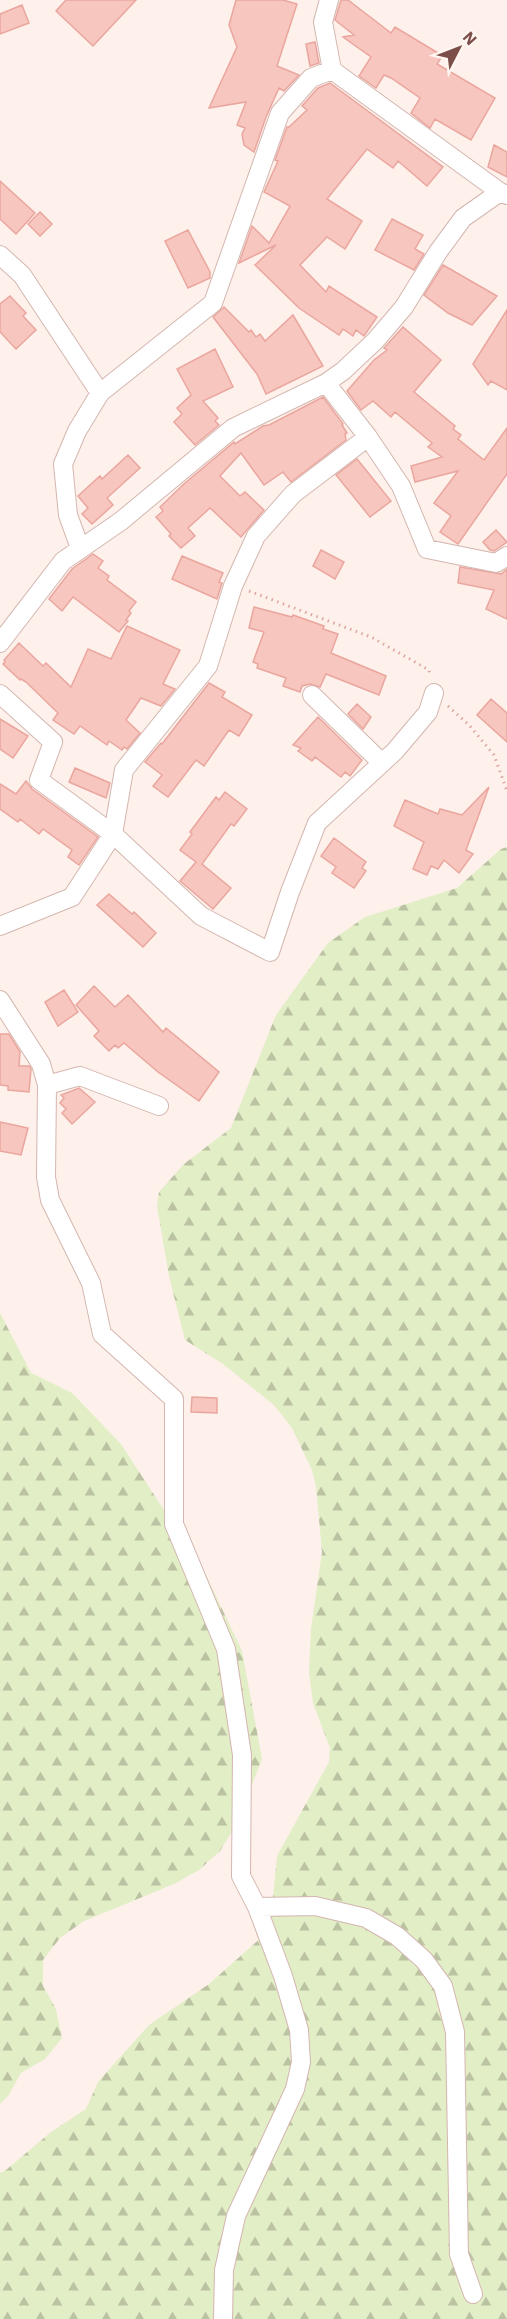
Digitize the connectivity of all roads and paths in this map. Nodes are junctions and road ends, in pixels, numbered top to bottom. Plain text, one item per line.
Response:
1 (329, 0) edge
2 (332, 70) junction
3 (504, 194) edge
4 (0, 255) edge
5 (326, 383) junction
6 (100, 393) junction
7 (368, 437) junction
8 (80, 548) junction
9 (507, 556) edge
10 (233, 585) junction
11 (0, 643) edge
12 (434, 693) junction
13 (0, 694) edge
14 (312, 696) dead end
15 (382, 763) junction
16 (507, 791) edge
17 (112, 834) junction
18 (0, 927) edge
19 (0, 1000) edge
20 (47, 1085) junction
21 (159, 1106) dead end
22 (257, 1907) junction
23 (473, 2294) dead end
24 (223, 2319) edge

1 - 2 street
2 - 3 street
2 - 6 street
3 - 5 street
4 - 6 street
5 - 7 street
5 - 8 street
6 - 8 street
7 - 9 street
7 - 10 street
8 - 11 street
10 - 12 path
10 - 17 street
12 - 15 street
12 - 16 path
13 - 17 street
14 - 15 street
15 - 17 street
17 - 18 street
19 - 20 street
20 - 21 street
20 - 22 street
22 - 23 street
22 - 24 street

